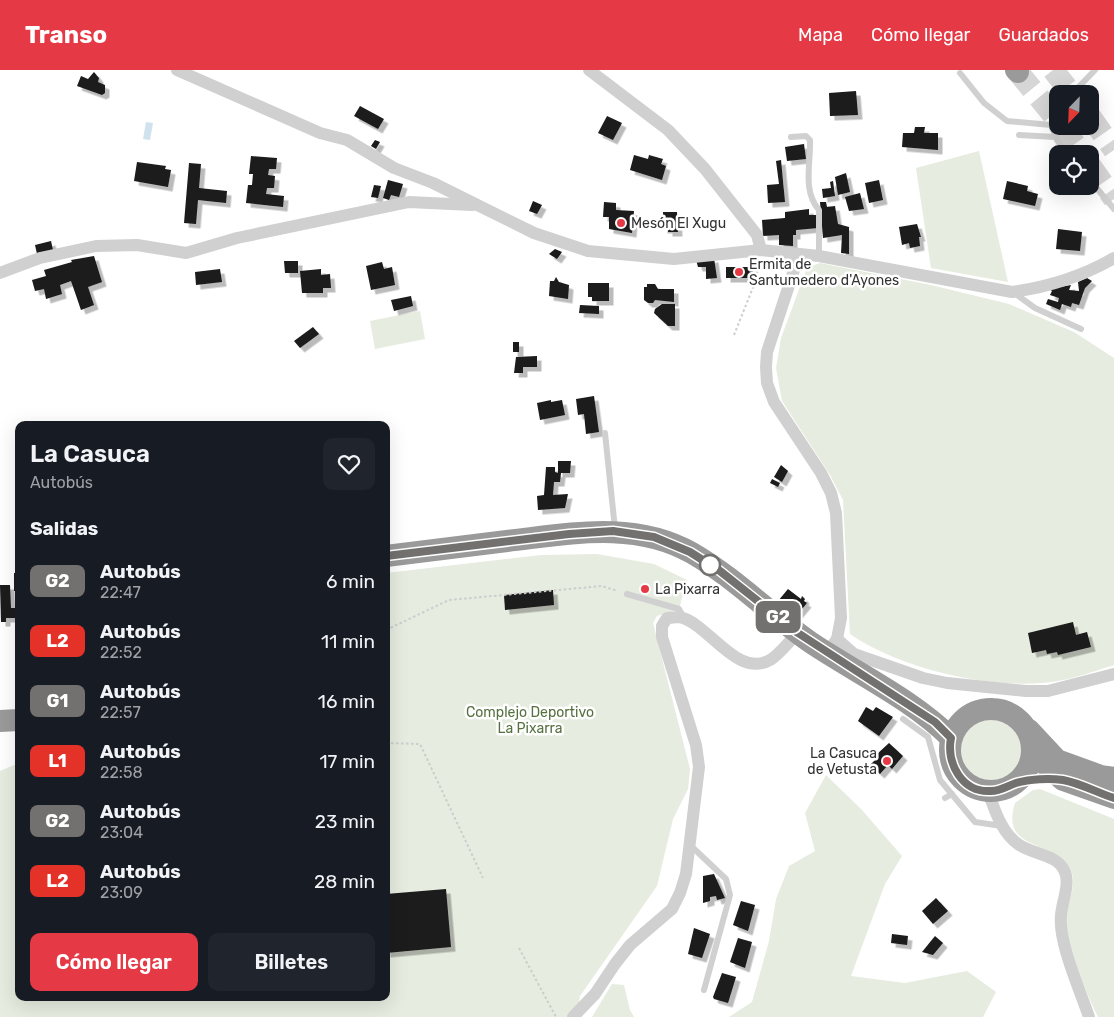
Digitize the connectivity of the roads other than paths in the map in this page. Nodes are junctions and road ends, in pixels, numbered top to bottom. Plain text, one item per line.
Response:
1 (177, 70) edge
2 (588, 70) edge
3 (1095, 70) edge
4 (960, 72) dead end
5 (1081, 85) edge
6 (1049, 125) edge
7 (1019, 135) dead end
8 (791, 137) dead end
9 (1056, 137) joint
10 (1061, 145) edge
11 (1099, 191) edge
12 (478, 206) junction
13 (1114, 209) edge
14 (761, 250) junction
15 (797, 255) junction
16 (819, 256) junction
17 (1114, 258) edge
18 (0, 273) edge
19 (1012, 292) junction
20 (1081, 329) dead end
21 (605, 433) dead end
22 (615, 531) junction
23 (390, 556) edge
24 (628, 594) road end
25 (687, 621) junction
26 (798, 633) junction
27 (832, 646) junction
28 (1114, 674) edge
29 (909, 714) junction
30 (966, 717) junction
31 (15, 720) edge
32 (0, 721) edge
33 (1026, 727) junction
34 (951, 738) junction
35 (1033, 751) junction
36 (1114, 778) edge
37 (1063, 780) junction
38 (1016, 783) junction
39 (988, 792) junction
40 (952, 794) junction
41 (944, 798) dead end
42 (1114, 798) edge
43 (1002, 826) junction
44 (690, 845) junction
45 (704, 990) dead end
46 (573, 1017) edge
47 (1089, 1017) edge

1 - 12 street
2 - 14 street
3 - 5 lane
4 - 6 lane
7 - 9 lane
8 - 16 lane
9 - 10 lane
11 - 13 lane
12 - 14 street
12 - 18 street
14 - 15 street
15 - 16 street
15 - 27 street
16 - 19 street
17 - 19 street
19 - 20 lane
21 - 22 lane
22 - 23 highway
22 - 26 highway
24 - 25 lane
25 - 26 street
25 - 44 street
26 - 27 highway
27 - 28 street
27 - 29 highway
29 - 30 highway
29 - 34 highway
29 - 40 lane
30 - 33 highway
30 - 34 highway
31 - 32 highway
33 - 35 highway
33 - 36 highway
34 - 39 highway
35 - 37 highway
35 - 38 highway
37 - 38 highway
37 - 42 highway
38 - 39 highway
39 - 43 street
40 - 41 lane
40 - 43 lane
43 - 47 street
44 - 45 lane
44 - 46 street

